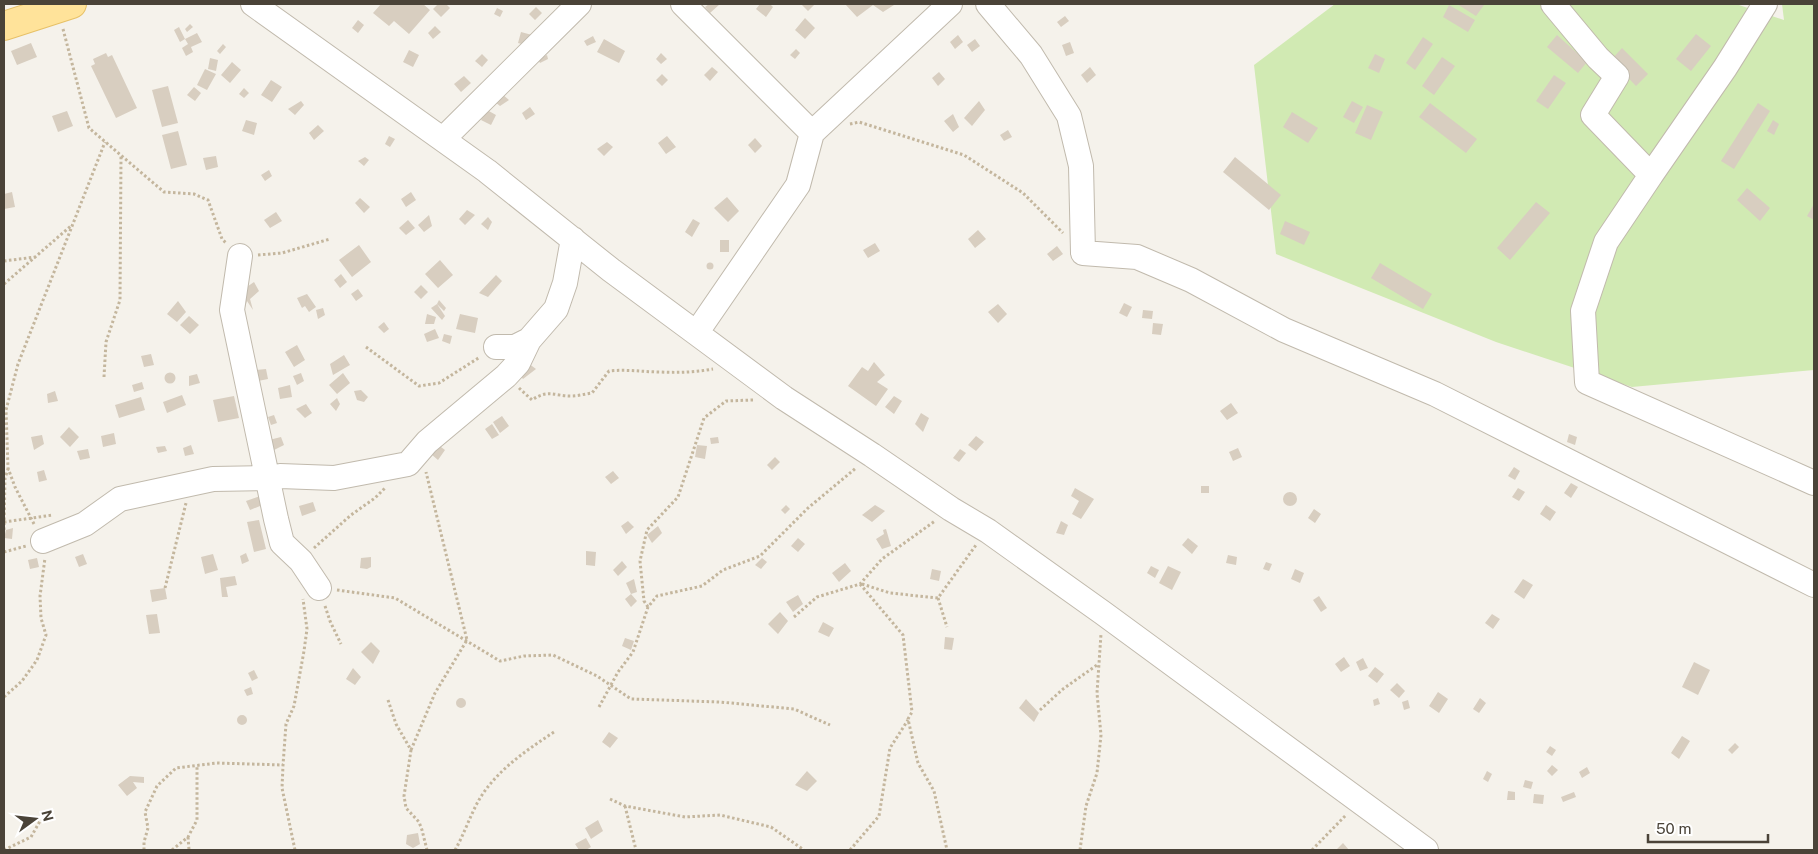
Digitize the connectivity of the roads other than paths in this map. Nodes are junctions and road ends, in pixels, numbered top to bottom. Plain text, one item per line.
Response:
1 (253, 4) edge
2 (579, 4) edge
3 (683, 4) edge
4 (950, 4) edge
5 (988, 4) edge
6 (1553, 4) edge
7 (65, 6) edge
8 (1758, 7) edge
9 (4, 26) edge
10 (812, 133) junction
11 (443, 139) junction
12 (1651, 175) junction
13 (573, 239) junction
14 (240, 256) road end
15 (697, 332) junction
16 (529, 340) junction
17 (496, 347) road end
18 (267, 478) junction
19 (1814, 483) edge
20 (46, 540) road end
21 (1814, 585) edge
22 (311, 593) road end
23 (1426, 850) edge

1 - 11 street
2 - 11 street
3 - 10 street
4 - 10 street
5 - 21 street
6 - 12 street
7 - 9 main road
8 - 12 street
10 - 15 street
11 - 13 street
12 - 19 street
13 - 15 street
13 - 16 street
14 - 18 street
15 - 23 street
16 - 17 street
16 - 18 street
18 - 20 street
18 - 22 street

